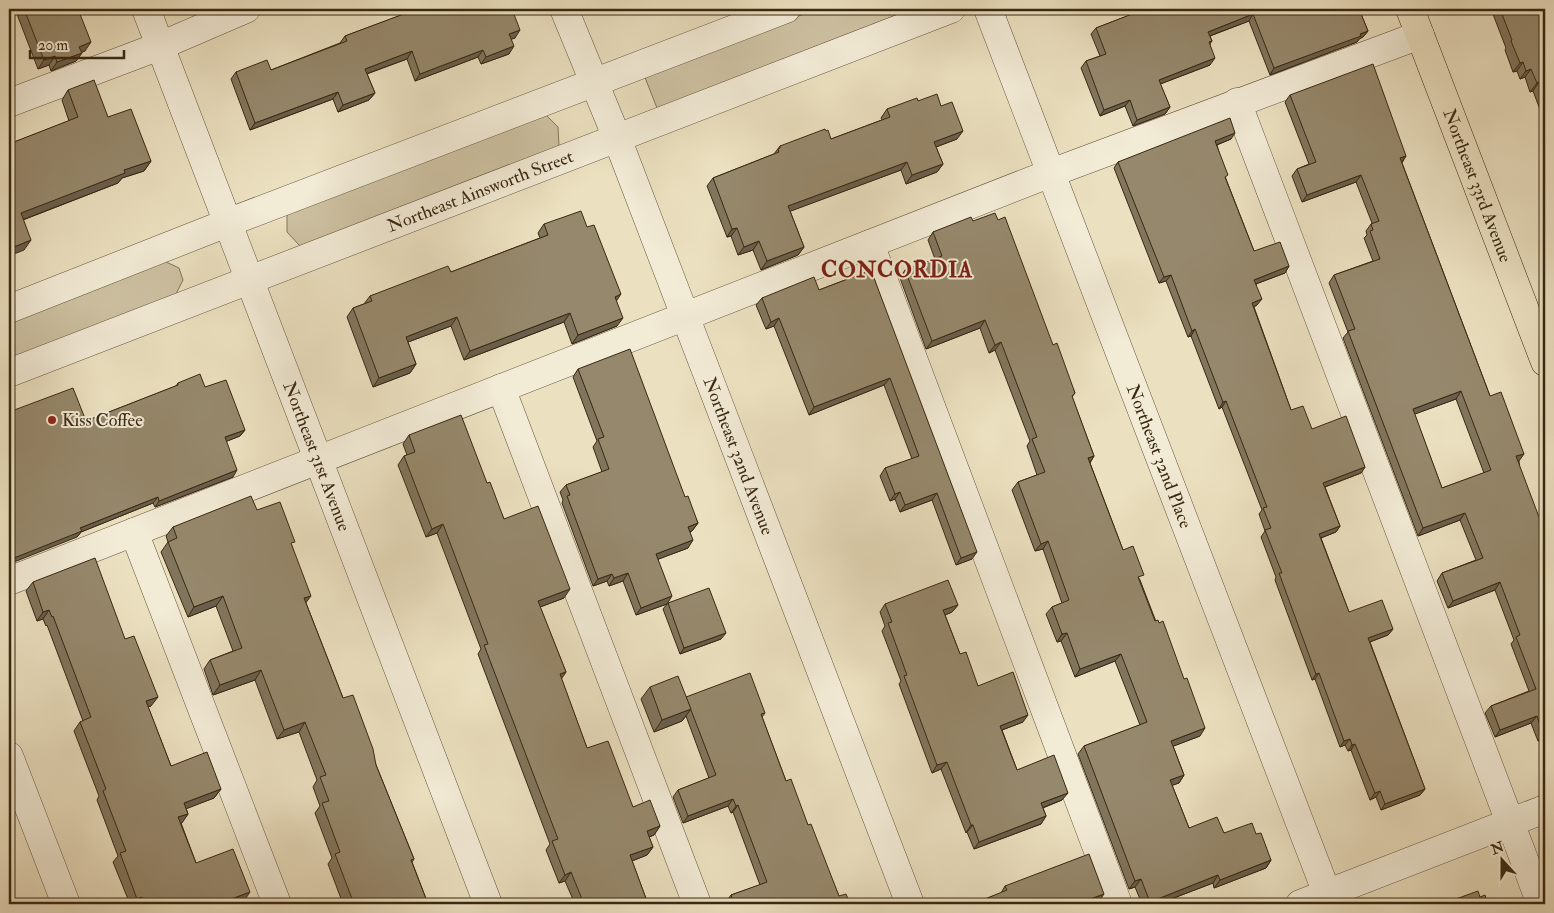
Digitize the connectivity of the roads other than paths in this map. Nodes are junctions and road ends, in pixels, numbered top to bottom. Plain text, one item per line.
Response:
1 (146, 9) edge
2 (246, 9) edge
3 (564, 9) edge
4 (786, 9) edge
5 (951, 9) edge
6 (988, 9) edge
7 (1410, 9) edge
8 (1420, 35) junction
9 (160, 46) junction
10 (595, 82) junction
11 (1237, 102) junction
12 (9, 103) edge
13 (617, 138) junction
14 (1051, 174) junction
15 (227, 223) junction
16 (870, 244) junction
17 (250, 280) junction
18 (9, 309) edge
19 (684, 316) junction
20 (1545, 362) edge
21 (9, 374) edge
22 (501, 388) junction
23 (318, 459) junction
24 (134, 532) junction
25 (9, 581) edge
26 (9, 756) edge
27 (1545, 809) edge
28 (1510, 823) junction
29 (1329, 899) edge
30 (66, 904) edge
31 (277, 904) edge
32 (488, 904) edge
33 (697, 904) edge
34 (910, 904) edge
35 (1118, 904) edge
36 (1300, 904) edge
37 (1541, 904) edge

1 - 9 street, Northeast 31st Avenue
2 - 9 street
3 - 10 street, Northeast 32nd Avenue
4 - 10 street
5 - 13 street, Northeast Ainsworth Street
6 - 14 street, Northeast 32nd Place
7 - 8 main road, Northeast 33rd Avenue
8 - 11 street
8 - 20 main road, Northeast 33rd Avenue
9 - 12 street
9 - 15 street, Northeast 31st Avenue
10 - 13 street, Northeast 32nd Avenue
10 - 15 street
11 - 14 street
11 - 28 street
13 - 17 street, Northeast Ainsworth Street
13 - 19 street, Northeast 32nd Avenue
14 - 16 street
14 - 29 street, Northeast 32nd Place
15 - 17 street, Northeast 31st Avenue
15 - 18 street
16 - 19 street
16 - 35 street
17 - 21 street, Northeast Ainsworth Street
17 - 23 street, Northeast 31st Avenue
19 - 22 street
19 - 34 street, Northeast 32nd Avenue
22 - 23 street
22 - 33 street
23 - 24 street
23 - 32 street, Northeast 31st Avenue
24 - 25 street
24 - 31 street
26 - 30 street
27 - 28 street
28 - 29 street
28 - 37 street
29 - 36 street

